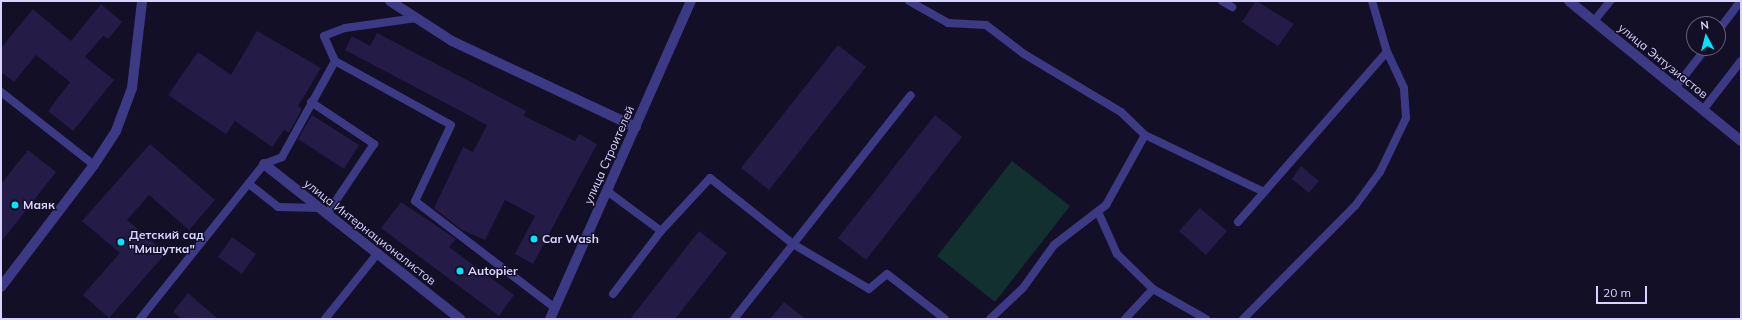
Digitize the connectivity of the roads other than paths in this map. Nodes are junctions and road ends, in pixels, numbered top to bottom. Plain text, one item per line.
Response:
1 (142, 1) edge
2 (390, 1) edge
3 (691, 1) edge
4 (909, 1) edge
5 (1222, 1) edge
6 (1372, 1) edge
7 (1569, 1) edge
8 (1610, 1) edge
9 (1741, 1) edge
10 (1232, 7) dead end
11 (416, 18) junction
12 (1594, 21) junction
13 (1726, 21) edge
14 (1386, 52) junction
15 (1700, 56) edge
16 (335, 61) junction
17 (1741, 61) edge
18 (1676, 87) junction
19 (1, 92) edge
20 (911, 95) dead end
21 (311, 102) junction
22 (1703, 110) junction
23 (636, 127) junction
24 (1145, 135) junction
25 (1741, 141) edge
26 (264, 164) junction
27 (94, 165) junction
28 (249, 184) junction
29 (607, 191) junction
30 (1262, 191) junction
31 (323, 211) junction
32 (1098, 214) junction
33 (1238, 222) dead end
34 (661, 231) junction
35 (793, 244) junction
36 (377, 254) junction
37 (1, 287) edge
38 (1153, 288) junction
39 (613, 294) dead end
40 (555, 308) junction
41 (140, 319) edge
42 (325, 319) edge
43 (460, 319) edge
44 (550, 319) edge
45 (734, 319) edge
46 (945, 319) edge
47 (990, 319) edge
48 (1125, 319) edge
49 (1206, 319) edge
50 (1243, 319) edge

1 - 27 street
2 - 11 street
3 - 23 street, улица Строителей
4 - 24 lane
5 - 10 lane
6 - 14 lane
7 - 12 street, улица Энтузиастов
8 - 12 lane
9 - 13 lane
11 - 16 lane
11 - 23 street
12 - 18 street, улица Энтузиастов
14 - 30 lane
14 - 50 lane
15 - 18 lane
16 - 21 lane
16 - 40 lane
17 - 22 lane
18 - 22 street, улица Энтузиастов
19 - 27 lane
20 - 35 lane
21 - 26 lane
21 - 31 lane
22 - 25 street, улица Энтузиастов
23 - 29 street, улица Строителей
24 - 30 lane
24 - 32 lane
26 - 28 lane
26 - 31 street, улица Интернационалистов
27 - 37 street
28 - 31 lane
28 - 41 lane
29 - 34 lane
29 - 40 street, улица Строителей
30 - 33 lane
31 - 36 street, улица Интернационалистов
32 - 38 lane
32 - 47 lane
34 - 35 lane
34 - 39 lane
35 - 45 lane
35 - 46 lane
36 - 42 lane
36 - 43 street, улица Интернационалистов
38 - 48 lane
38 - 49 lane
40 - 44 street, улица Строителей

